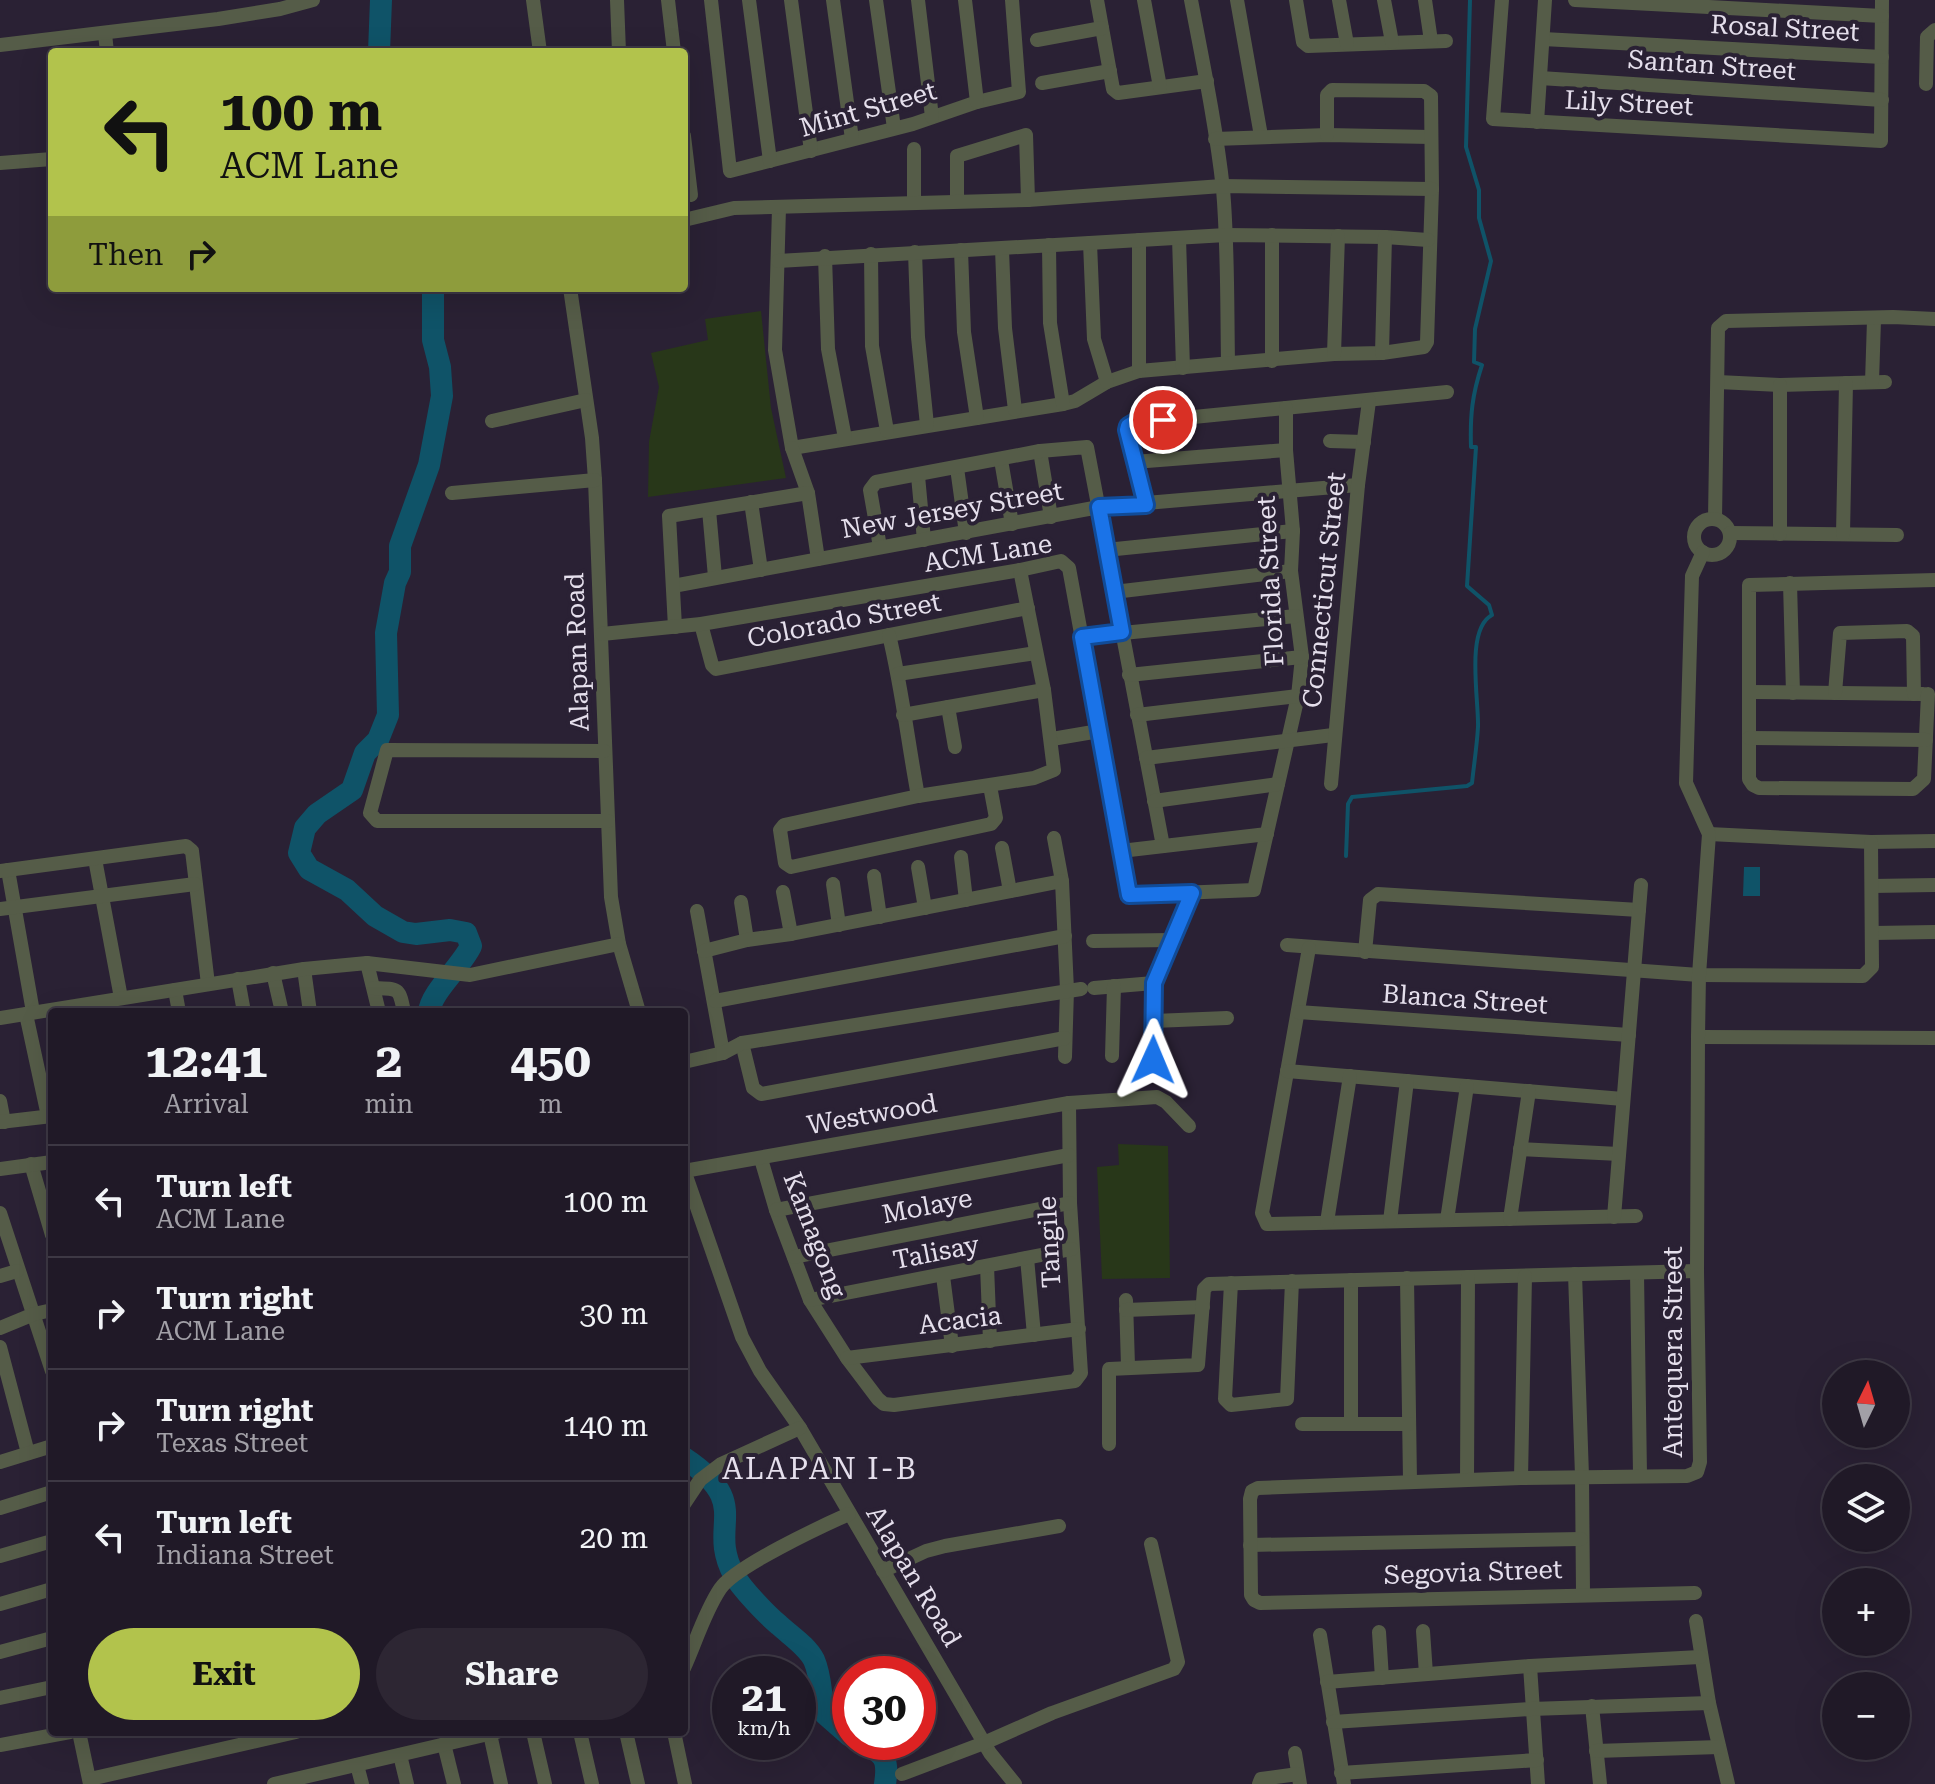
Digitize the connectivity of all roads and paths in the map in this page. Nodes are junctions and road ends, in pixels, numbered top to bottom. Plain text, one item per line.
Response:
1 (313, 0) edge
2 (533, 0) edge
3 (617, 0) edge
4 (668, 0) edge
5 (711, 0) edge
6 (749, 0) edge
7 (791, 0) edge
8 (833, 0) edge
9 (876, 0) edge
10 (918, 0) edge
11 (965, 0) edge
12 (1012, 0) edge
13 (1097, 0) edge
14 (1144, 0) edge
15 (1191, 0) edge
16 (1237, 0) edge
17 (1296, 0) edge
18 (1339, 0) edge
19 (1384, 0) edge
20 (1425, 0) edge
21 (1502, 0) edge
22 (1545, 0) edge
23 (1575, 0) edge
24 (1882, 0) edge
25 (1882, 16) junction
26 (1102, 28) junction
27 (1935, 30) edge
28 (105, 34) junction
29 (1543, 39) junction
30 (1037, 40) dead end
31 (1392, 42) junction
32 (1347, 44) junction
33 (0, 45) edge
34 (107, 48) edge
35 (539, 48) edge
36 (619, 48) edge
37 (674, 48) edge
38 (1882, 57) junction
39 (1110, 71) junction
40 (1540, 78) junction
41 (1207, 81) junction
42 (1042, 83) dead end
43 (1926, 84) dead end
44 (1160, 87) junction
45 (1882, 100) junction
46 (977, 102) junction
47 (932, 117) junction
48 (1537, 122) junction
49 (894, 128) junction
50 (1327, 135) junction
51 (1261, 136) junction
52 (1431, 137) junction
53 (852, 139) junction
54 (1215, 139) junction
55 (914, 149) dead end
56 (811, 151) junction
57 (48, 159) edge
58 (770, 161) junction
59 (0, 163) edge
60 (688, 170) edge
61 (1222, 186) junction
62 (1432, 189) junction
63 (691, 195) dead end
64 (1028, 200) junction
65 (957, 201) junction
66 (914, 203) junction
67 (779, 208) junction
68 (688, 219) edge
69 (1226, 235) junction
70 (1272, 235) junction
71 (1338, 236) junction
72 (1385, 237) junction
73 (1179, 238) junction
74 (1139, 240) junction
75 (1428, 240) junction
76 (1090, 243) junction
77 (1049, 245) junction
78 (1002, 249) junction
79 (961, 250) junction
80 (915, 252) junction
81 (871, 254) junction
82 (825, 256) junction
83 (778, 261) junction
84 (571, 292) edge
85 (1935, 319) edge
86 (1874, 320) junction
87 (1382, 353) junction
88 (1334, 354) junction
89 (1272, 361) junction
90 (1228, 362) junction
91 (1183, 368) junction
92 (1139, 371) junction
93 (1107, 382) junction
94 (1718, 382) junction
95 (1846, 383) junction
96 (1780, 385) junction
97 (1447, 392) dead end
98 (586, 400) junction
99 (1369, 401) junction
100 (1063, 404) junction
101 (1286, 408) junction
102 (1015, 410) junction
103 (977, 418) junction
104 (492, 421) dead end
105 (927, 425) junction
106 (887, 431) junction
107 (845, 438) junction
108 (1330, 441) dead end
109 (1364, 442) junction
110 (792, 448) junction
111 (1286, 450) junction
112 (1040, 451) junction
113 (1001, 460) junction
114 (1134, 462) junction
115 (957, 468) junction
116 (918, 476) junction
117 (595, 480) junction
118 (1358, 485) junction
119 (1290, 489) junction
120 (452, 493) dead end
121 (808, 493) junction
122 (751, 502) junction
123 (1146, 505) junction
124 (1099, 507) junction
125 (709, 510) junction
126 (1051, 517) junction
127 (1715, 519) junction
128 (1012, 524) junction
129 (1293, 531) junction
130 (966, 533) junction
131 (1730, 533) junction
132 (1780, 534) junction
133 (1843, 534) junction
134 (1897, 535) dead end
135 (924, 540) junction
136 (880, 547) junction
137 (1106, 550) junction
138 (1703, 552) junction
139 (818, 559) junction
140 (761, 570) junction
141 (1020, 570) junction
142 (1291, 571) junction
143 (715, 577) junction
144 (1935, 580) edge
145 (1790, 583) junction
146 (673, 586) junction
147 (1114, 592) junction
148 (1028, 608) junction
149 (1296, 616) junction
150 (701, 624) junction
151 (675, 627) junction
152 (1122, 632) junction
153 (602, 634) junction
154 (889, 635) junction
155 (1082, 637) junction
156 (1036, 653) junction
157 (1302, 657) junction
158 (898, 674) junction
159 (1129, 675) junction
160 (1044, 690) junction
161 (1749, 692) junction
162 (1793, 693) junction
163 (1835, 693) junction
164 (1926, 694) edge
165 (1298, 696) junction
166 (948, 707) junction
167 (903, 715) junction
168 (1137, 715) junction
169 (1099, 731) junction
170 (1333, 735) junction
171 (1749, 738) junction
172 (1052, 739) junction
173 (1926, 740) junction
174 (1288, 741) junction
175 (955, 747) dead end
176 (604, 751) junction
177 (1146, 758) junction
178 (1278, 784) junction
179 (1331, 784) dead end
180 (990, 786) junction
181 (918, 796) junction
182 (1154, 801) junction
183 (608, 821) junction
184 (1267, 834) junction
185 (1709, 834) junction
186 (1054, 838) dead end
187 (1935, 841) edge
188 (1871, 842) junction
189 (1163, 846) junction
190 (1002, 848) dead end
191 (1121, 851) junction
192 (961, 857) dead end
193 (95, 859) junction
194 (918, 867) dead end
195 (4, 870) edge
196 (874, 876) dead end
197 (1062, 881) junction
198 (195, 884) junction
199 (833, 884) dead end
200 (1641, 885) dead end
201 (1872, 886) junction
202 (1932, 887) edge
203 (1254, 890) joint
204 (1010, 891) junction
205 (783, 892) dead end
206 (1192, 893) junction
207 (102, 895) junction
208 (966, 900) junction
209 (741, 902) dead end
210 (7, 908) edge
211 (925, 908) junction
212 (1639, 910) junction
213 (697, 911) dead end
214 (880, 917) junction
215 (839, 925) junction
216 (1935, 932) edge
217 (1873, 933) junction
218 (791, 934) junction
219 (1065, 936) junction
220 (747, 940) junction
221 (1172, 940) junction
222 (1093, 941) dead end
223 (619, 944) junction
224 (1287, 945) dead end
225 (1309, 948) junction
226 (704, 951) junction
227 (1365, 952) junction
228 (367, 963) junction
229 (304, 969) junction
230 (1634, 971) junction
231 (273, 973) junction
232 (1699, 975) junction
233 (238, 979) junction
234 (1154, 983) junction
235 (208, 984) junction
236 (1114, 986) junction
237 (374, 988) junction
238 (1081, 989) junction
239 (175, 990) junction
240 (715, 1001) junction
241 (114, 1003) edge
242 (72, 1008) edge
243 (178, 1008) edge
244 (243, 1008) edge
245 (281, 1008) edge
246 (309, 1008) edge
247 (378, 1008) edge
248 (403, 1008) edge
249 (638, 1008) edge
250 (48, 1011) edge
251 (1298, 1012) junction
252 (30, 1013) junction
253 (0, 1018) edge
254 (1227, 1018) dead end
255 (1154, 1021) junction
256 (1629, 1035) junction
257 (1698, 1037) junction
258 (1065, 1038) junction
259 (1935, 1038) edge
260 (742, 1043) junction
261 (723, 1053) junction
262 (1112, 1056) dead end
263 (1065, 1057) dead end
264 (1153, 1060) dead end
265 (688, 1061) edge
266 (1287, 1071) junction
267 (1350, 1076) junction
268 (1407, 1081) junction
269 (1467, 1086) junction
270 (1529, 1091) junction
271 (1623, 1099) junction
272 (0, 1101) edge
273 (1069, 1103) junction
274 (48, 1106) edge
275 (48, 1116) edge
276 (2, 1122) edge
277 (1189, 1126) dead end
278 (1520, 1149) junction
279 (1619, 1154) junction
280 (1069, 1155) junction
281 (761, 1159) junction
282 (48, 1162) edge
283 (31, 1164) junction
284 (0, 1169) edge
285 (688, 1169) edge
286 (688, 1191) edge
287 (1070, 1203) junction
288 (776, 1210) junction
289 (0, 1213) edge
290 (1636, 1216) dead end
291 (1614, 1217) junction
292 (1510, 1219) junction
293 (1447, 1220) junction
294 (48, 1221) edge
295 (1390, 1221) junction
296 (1327, 1222) junction
297 (2, 1229) edge
298 (1072, 1249) junction
299 (794, 1257) junction
300 (1027, 1258) junction
301 (987, 1266) junction
302 (17, 1271) junction
303 (1697, 1271) junction
304 (1637, 1273) junction
305 (1575, 1274) junction
306 (0, 1276) edge
307 (943, 1276) junction
308 (1525, 1276) junction
309 (1468, 1277) junction
310 (1407, 1278) junction
311 (1351, 1280) junction
312 (1292, 1281) junction
313 (1231, 1283) junction
314 (810, 1300) junction
315 (1203, 1307) junction
316 (48, 1311) edge
317 (34, 1314) junction
318 (0, 1328) edge
319 (1079, 1329) junction
320 (1034, 1335) junction
321 (990, 1341) junction
322 (952, 1346) junction
323 (0, 1347) edge
324 (48, 1358) edge
325 (847, 1358) junction
326 (1128, 1366) junction
327 (884, 1404) joint
328 (1351, 1423) junction
329 (1302, 1424) dead end
330 (1409, 1424) junction
331 (800, 1428) junction
332 (1109, 1444) dead end
333 (48, 1449) edge
334 (28, 1453) junction
335 (0, 1462) edge
336 (1640, 1475) junction
337 (1582, 1476) junction
338 (1521, 1478) junction
339 (1467, 1480) junction
340 (1410, 1481) junction
341 (48, 1493) edge
342 (688, 1498) edge
343 (0, 1508) edge
344 (849, 1514) junction
345 (1059, 1526) dead end
346 (1581, 1539) junction
347 (48, 1542) edge
348 (1151, 1544) dead end
349 (1250, 1545) junction
350 (0, 1556) edge
351 (883, 1571) junction
352 (48, 1590) edge
353 (1583, 1593) junction
354 (1695, 1593) dead end
355 (0, 1604) edge
356 (1696, 1621) dead end
357 (1423, 1631) dead end
358 (1379, 1632) dead end
359 (1320, 1635) dead end
360 (48, 1639) edge
361 (0, 1652) edge
362 (1700, 1657) junction
363 (688, 1658) edge
364 (1530, 1666) junction
365 (1426, 1674) junction
366 (1382, 1678) junction
367 (1327, 1682) junction
368 (48, 1688) edge
369 (0, 1698) edge
370 (1709, 1703) junction
371 (1592, 1706) junction
372 (1531, 1709) junction
373 (1333, 1722) junction
374 (48, 1736) edge
375 (80, 1736) edge
376 (280, 1736) edge
377 (480, 1736) edge
378 (494, 1736) edge
379 (534, 1736) edge
380 (581, 1736) edge
381 (627, 1736) edge
382 (675, 1736) edge
383 (984, 1743) junction
384 (444, 1744) junction
385 (0, 1745) edge
386 (1719, 1747) junction
387 (1596, 1751) junction
388 (1295, 1753) dead end
389 (400, 1755) junction
390 (1537, 1760) junction
391 (357, 1765) junction
392 (902, 1774) dead end
393 (318, 1779) edge
394 (1299, 1779) edge
395 (1342, 1779) edge
396 (90, 1782) edge
397 (682, 1783) edge
398 (274, 1784) edge
399 (362, 1784) edge
400 (407, 1784) edge
401 (454, 1784) edge
402 (501, 1784) edge
403 (545, 1784) edge
404 (592, 1784) edge
405 (638, 1784) edge
406 (1015, 1784) edge
407 (1259, 1784) edge
408 (1538, 1784) edge
409 (1600, 1784) edge
410 (1728, 1784) edge

1 - 28 street
2 - 35 street
3 - 36 street
4 - 37 street
5 - 58 street, Mint Street
6 - 58 street
7 - 56 street
8 - 53 street
9 - 49 street
10 - 47 street
11 - 46 street
12 - 46 street, Mint Street
13 - 26 street
14 - 44 street
15 - 41 street
16 - 51 street
17 - 32 street
18 - 32 street
19 - 31 street
20 - 31 street
21 - 48 street, Lily Street
22 - 29 street
23 - 25 street
24 - 25 street
25 - 38 street
26 - 30 street
26 - 39 street
27 - 43 street
28 - 33 street
28 - 34 street
29 - 38 street, Rosal Street
29 - 40 street
31 - 32 street
38 - 45 street
39 - 42 street
39 - 44 street
40 - 45 street, Santan Street
40 - 48 street
41 - 44 street
41 - 54 street
45 - 48 street, Lily Street
46 - 47 street, Mint Street
47 - 49 street, Mint Street
49 - 53 street, Mint Street
50 - 51 street
50 - 52 street
50 - 52 street
51 - 54 street
52 - 62 street
53 - 56 street, Mint Street
54 - 61 street
55 - 66 street
56 - 58 street, Mint Street
57 - 59 street
60 - 63 street
61 - 62 street
61 - 64 street
61 - 69 street
62 - 75 street
64 - 65 street
64 - 65 street
65 - 66 street
66 - 67 street
67 - 68 street
67 - 83 street
69 - 70 street
69 - 73 street
69 - 90 street
70 - 71 street
70 - 89 street
71 - 72 street
71 - 88 street
72 - 75 street
72 - 87 street
73 - 74 street
73 - 91 street
74 - 76 street
74 - 92 street
75 - 87 street
76 - 77 street
76 - 93 street
77 - 78 street
77 - 100 street
78 - 79 street
78 - 102 street
79 - 80 street
79 - 103 street
80 - 81 street
80 - 105 street
81 - 82 street
81 - 106 street
82 - 83 street
82 - 107 street
83 - 110 street
84 - 98 street, Alapan Road
85 - 86 street
86 - 94 street
86 - 95 street
87 - 88 street
88 - 89 street
89 - 90 street
90 - 91 street
91 - 92 street
92 - 93 street
93 - 100 street
94 - 96 street
94 - 127 street
95 - 96 street
95 - 133 street
96 - 132 street
97 - 99 street
98 - 104 street
98 - 117 street, Alapan Road
99 - 101 street
99 - 109 street, Connecticut Street
100 - 102 street
101 - 111 street, Florida Street
101 - 114 street
102 - 103 street
103 - 105 street
105 - 106 street
106 - 107 street
107 - 110 street
108 - 109 street
109 - 118 street, Connecticut Street
110 - 121 street
111 - 114 street
111 - 119 street, Florida Street
112 - 113 street
112 - 124 street
112 - 126 street
113 - 115 street
113 - 128 street
114 - 123 street
115 - 116 street
115 - 130 street
116 - 135 street
116 - 136 street
117 - 120 street
117 - 153 street, Alapan Road
118 - 119 street, New Jersey Street
118 - 170 street, Connecticut Street
119 - 123 street, New Jersey Street
119 - 129 street, Florida Street
121 - 122 street
121 - 139 street
122 - 125 street
122 - 140 street
123 - 124 street, New Jersey Street
124 - 126 street, New Jersey Street
124 - 137 street
125 - 143 street
125 - 146 street
126 - 128 street, New Jersey Street
127 - 131 street
127 - 138 street
128 - 130 street, New Jersey Street
129 - 137 street
129 - 142 street, Florida Street
130 - 135 street, New Jersey Street
131 - 132 street
131 - 138 street
132 - 133 street
133 - 134 street
135 - 136 street, New Jersey Street
136 - 139 street, New Jersey Street
137 - 147 street
138 - 185 street
139 - 140 street, New Jersey Street
140 - 143 street, New Jersey Street
141 - 148 street
141 - 150 street, ACM Lane
141 - 155 street, ACM Lane
142 - 147 street
142 - 149 street, Florida Street
143 - 146 street, New Jersey Street
144 - 145 street
145 - 161 street
145 - 162 street
146 - 151 street
147 - 152 street
148 - 154 street, Colorado Street
148 - 156 street
149 - 152 street
149 - 157 street, Florida Street
150 - 151 street, ACM Lane
150 - 154 street, Colorado Street
151 - 153 street, ACM Lane
152 - 155 street
152 - 159 street
153 - 176 street, Alapan Road
154 - 158 street
155 - 169 street, ACM Lane
156 - 158 street
156 - 160 street
157 - 159 street
157 - 165 street, Florida Street
158 - 167 street
159 - 168 street
160 - 166 street
160 - 172 street
161 - 162 street
161 - 171 street
162 - 163 street
163 - 164 street
163 - 164 street
164 - 173 street
165 - 168 street
165 - 174 street, Florida Street
166 - 167 street
166 - 175 street
167 - 181 street
168 - 177 street
169 - 172 street
169 - 191 street, ACM Lane
170 - 174 street
170 - 179 street, Connecticut Street
171 - 173 street
171 - 173 street
172 - 180 street
174 - 177 street
174 - 178 street, Florida Street
176 - 183 street, Alapan Road
176 - 183 street
177 - 182 street
178 - 182 street
178 - 184 street, Florida Street
180 - 181 street
180 - 181 street
182 - 189 street
183 - 223 street, Alapan Road
184 - 189 street
184 - 203 street, Florida Street
185 - 188 street
185 - 232 street, Antequera Street
186 - 197 street
187 - 188 street
188 - 201 street
189 - 191 street
190 - 204 street
191 - 206 street, ACM Lane
192 - 208 street
193 - 195 street
193 - 198 street
193 - 207 street
194 - 211 street
195 - 210 street
196 - 214 street
197 - 204 street
197 - 219 street
198 - 207 street
198 - 235 street
199 - 215 street
200 - 212 street
201 - 202 street
201 - 217 street
203 - 206 street, ACM Lane
204 - 208 street
205 - 218 street
206 - 221 street
207 - 210 street
207 - 241 street
208 - 211 street
209 - 220 street
210 - 252 street
211 - 214 street
212 - 227 street
212 - 230 street
213 - 226 street
214 - 215 street
215 - 218 street
216 - 217 street
217 - 232 street
218 - 220 street
219 - 238 street
219 - 240 street
220 - 226 street
221 - 222 street
221 - 234 street
223 - 228 street
223 - 249 street, Alapan Road
224 - 225 street
225 - 227 street
225 - 251 street
226 - 240 street
227 - 230 street
228 - 229 street
228 - 237 street
229 - 231 street
229 - 246 street
230 - 232 street
230 - 256 street
231 - 233 street
231 - 245 street
232 - 257 street, Antequera Street
233 - 235 street
233 - 244 street
234 - 236 street
234 - 255 street
235 - 239 street
236 - 238 street
236 - 262 street
237 - 247 street
237 - 248 street
238 - 258 street
238 - 260 street
239 - 241 street
239 - 243 street
240 - 261 street
241 - 242 street
250 - 252 street
251 - 256 street, Blanca Street
251 - 266 street
252 - 253 street
252 - 274 street
254 - 255 street
255 - 264 street
256 - 271 street
257 - 259 street
257 - 303 street, Antequera Street
258 - 260 street
258 - 263 street
260 - 261 street
261 - 265 street
266 - 267 street
266 - 296 street
267 - 268 street
267 - 296 street
268 - 269 street
268 - 295 street
269 - 270 street
269 - 293 street
270 - 271 street
270 - 278 street
271 - 279 street
272 - 276 street
273 - 277 street, Westwood
273 - 280 street, Tangile
273 - 281 street, Westwood
275 - 276 street
278 - 279 street
278 - 292 street
279 - 291 street
280 - 287 street, Tangile
280 - 288 street
281 - 285 street, Westwood
281 - 288 street, Kamagong
282 - 283 street
283 - 284 street
283 - 294 street
286 - 331 street, Alapan Road
287 - 298 street, Tangile
287 - 299 street, Molaye
288 - 299 street, Kamagong
289 - 297 street
290 - 291 street
291 - 292 street
292 - 293 street
293 - 295 street
295 - 296 street
297 - 302 street
298 - 300 street, Talisay
298 - 319 street, Tangile
299 - 314 street, Kamagong
300 - 301 street, Talisay
300 - 320 street
301 - 307 street, Talisay
301 - 321 street
302 - 306 street
302 - 317 street
303 - 304 street
303 - 336 street, Antequera Street
304 - 305 street
304 - 336 street
305 - 308 street
305 - 337 street
307 - 314 street, Talisay
307 - 322 street
308 - 309 street
308 - 338 street
309 - 310 street
309 - 339 street
310 - 311 street
310 - 330 street
311 - 312 street
311 - 328 street
312 - 313 street
312 - 313 street
313 - 315 street
314 - 325 street, Kamagong
315 - 326 street
315 - 326 street
316 - 317 street
317 - 318 street
317 - 324 street
319 - 320 street, Acacia
319 - 327 street, Tangile
320 - 321 street, Acacia
321 - 322 street, Acacia
322 - 325 street, Acacia
323 - 334 street
325 - 327 street, Kamagong
326 - 332 street
328 - 329 street
328 - 330 street
330 - 340 street
331 - 342 street
331 - 344 street, Alapan Road
333 - 334 street
334 - 335 street
336 - 337 street, Antequera Street
337 - 338 street, Antequera Street
337 - 346 street
338 - 339 street, Antequera Street
339 - 340 street, Antequera Street
340 - 349 street, Antequera Street
341 - 343 street
344 - 351 street, Alapan Road
344 - 363 street
345 - 351 street
346 - 349 street
346 - 353 street
347 - 350 street
348 - 383 street
349 - 353 street, Segovia Street
351 - 383 street, Alapan Road
352 - 355 street
353 - 354 street, Segovia Street
356 - 362 street
357 - 365 street
358 - 366 street
359 - 367 street
360 - 361 street
362 - 364 street
362 - 370 street
364 - 365 street
364 - 372 street
365 - 366 street
366 - 367 street
367 - 373 street
368 - 369 street
370 - 371 street
370 - 386 street
371 - 372 street
371 - 387 street
372 - 373 street
372 - 390 street
373 - 395 street
374 - 385 street
375 - 396 street
376 - 396 street
377 - 384 street
378 - 402 street
379 - 403 street
380 - 404 street
381 - 405 street
382 - 397 street
383 - 392 street
383 - 406 street, Alapan Road
384 - 389 street
384 - 401 street
386 - 387 street
386 - 410 street
387 - 409 street
388 - 394 street
389 - 391 street
389 - 400 street
390 - 395 street
390 - 408 street
391 - 393 street
391 - 399 street
393 - 398 street
394 - 407 street

